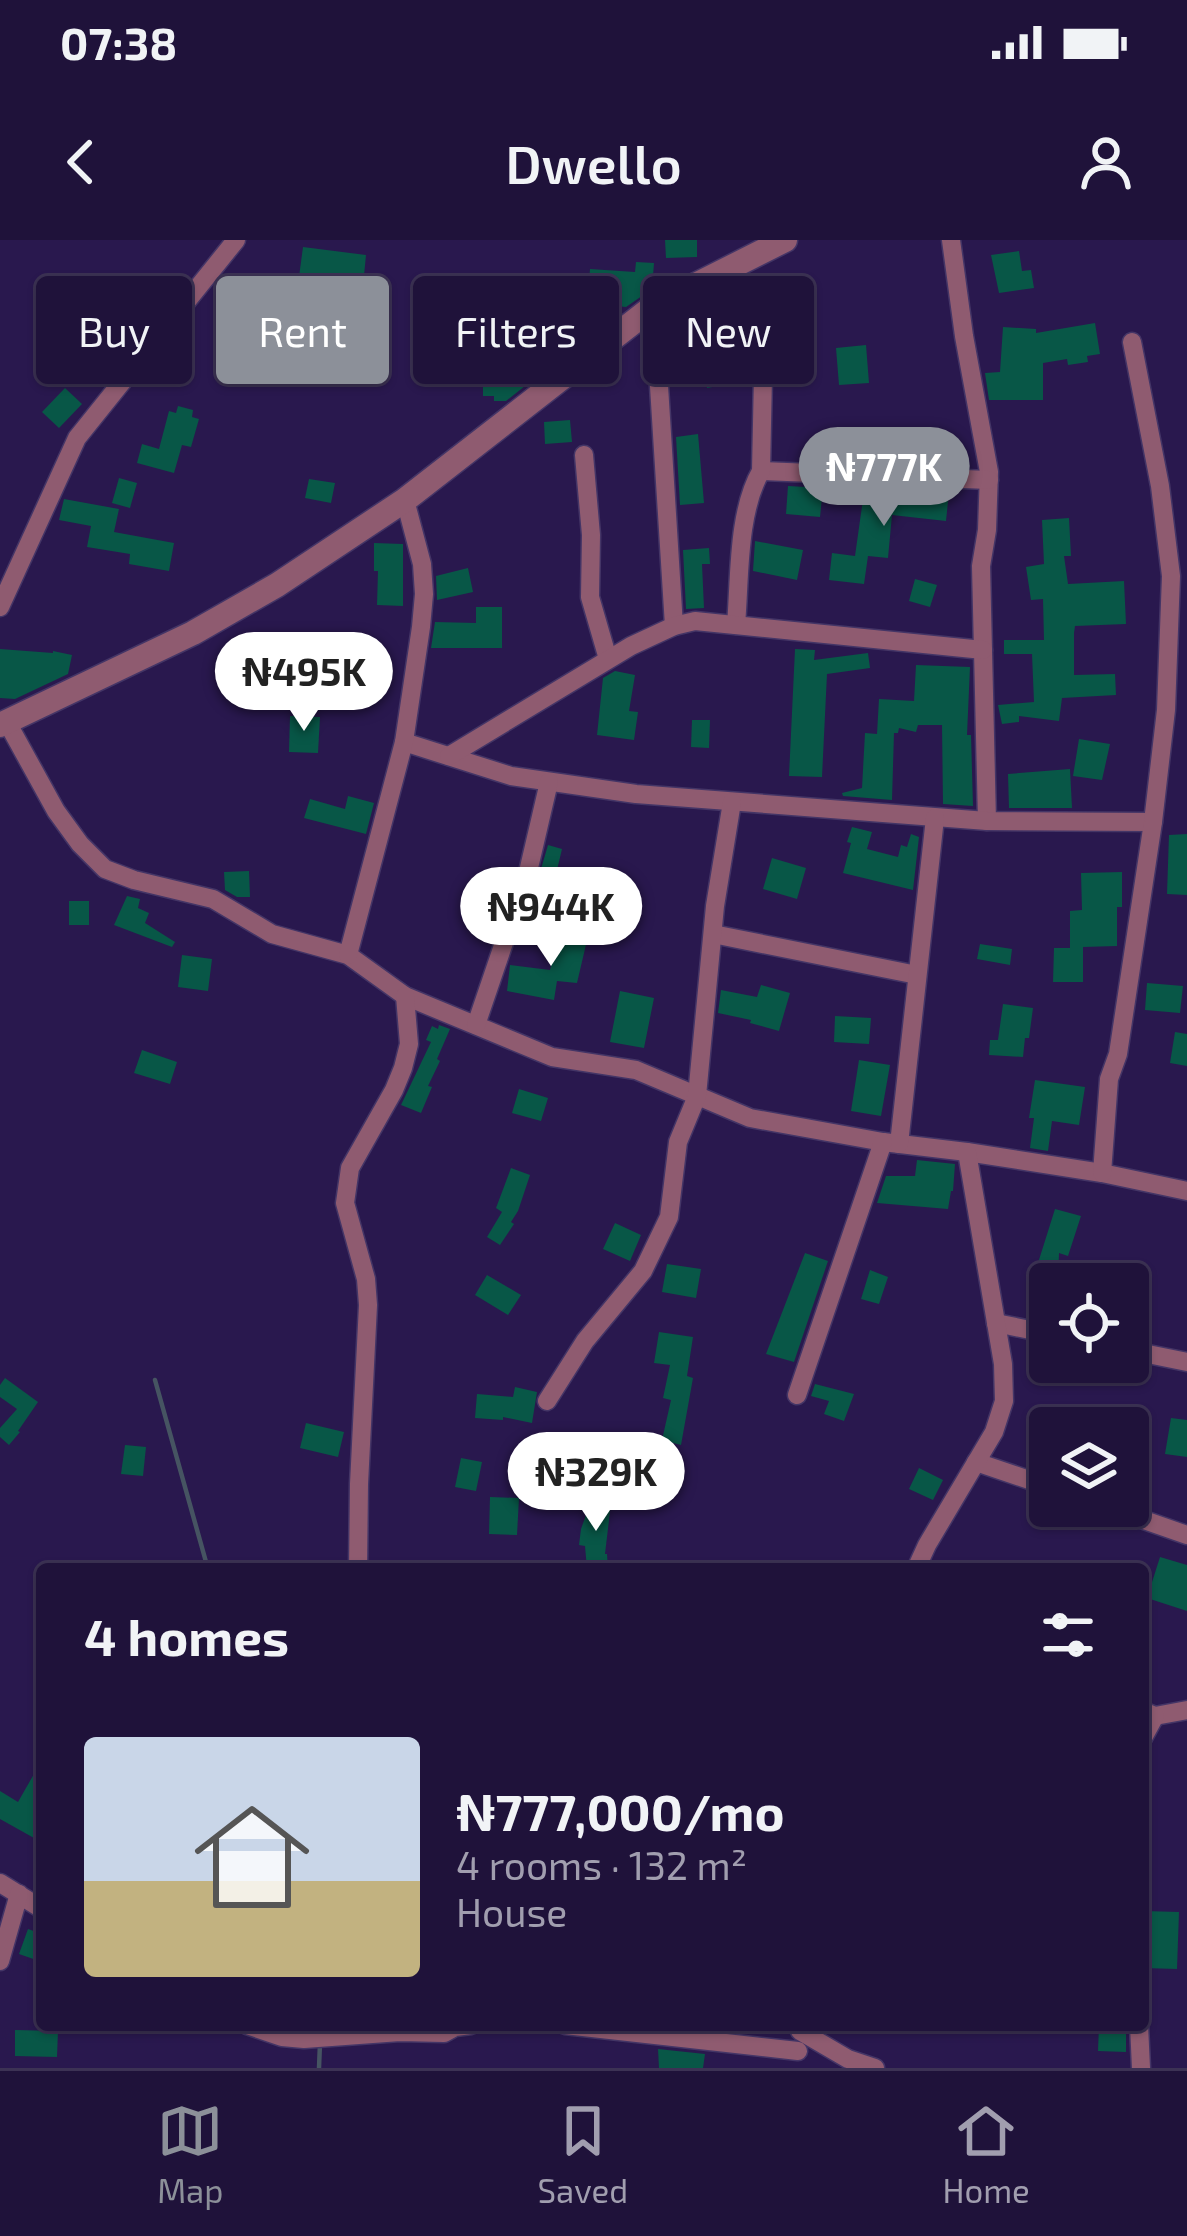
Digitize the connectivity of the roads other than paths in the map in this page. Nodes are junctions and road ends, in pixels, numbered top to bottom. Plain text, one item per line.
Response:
1 (236, 240) edge
2 (785, 240) edge
3 (952, 240) edge
4 (714, 276) edge
5 (643, 315) edge
6 (1132, 342) dead end
7 (659, 384) edge
8 (763, 384) edge
9 (584, 455) dead end
10 (761, 471) junction
11 (989, 480) junction
12 (405, 500) junction
13 (0, 607) edge
14 (736, 625) junction
15 (674, 626) junction
16 (983, 650) junction
17 (608, 659) junction
18 (1187, 707) edge
19 (1166, 710) junction
20 (3, 723) edge
21 (404, 742) junction
22 (449, 756) junction
23 (548, 782) junction
24 (732, 802) junction
25 (987, 821) junction
26 (1153, 822) junction
27 (941, 824) junction
28 (713, 934) junction
29 (349, 955) junction
30 (917, 975) junction
31 (405, 996) junction
32 (476, 1025) junction
33 (697, 1096) junction
34 (891, 1143) junction
35 (968, 1152) junction
36 (1102, 1173) junction
37 (1187, 1191) edge
38 (996, 1323) junction
39 (1029, 1330) edge
40 (1149, 1354) edge
41 (1187, 1362) edge
42 (797, 1395) dead end
43 (548, 1401) dead end
44 (976, 1462) junction
45 (1029, 1480) edge
46 (1149, 1522) edge
47 (1187, 1535) edge
48 (358, 1563) edge
49 (919, 1563) edge
50 (1187, 1710) edge
51 (1149, 1713) edge
52 (0, 1883) edge
53 (19, 1894) junction
54 (36, 1905) edge
55 (0, 1961) edge
56 (264, 2031) edge
57 (443, 2031) edge
58 (639, 2031) edge
59 (1139, 2031) edge
60 (799, 2044) edge
61 (874, 2068) edge
62 (1142, 2068) edge

1 - 13 street
2 - 4 street
3 - 11 street
5 - 12 street
6 - 19 street
7 - 15 street
8 - 10 street
9 - 17 street
10 - 11 street
10 - 14 street
11 - 16 street
12 - 20 street
12 - 21 street
14 - 15 street
14 - 16 street
15 - 17 street
16 - 25 street
17 - 22 street
18 - 19 street
19 - 26 street
20 - 29 street
21 - 22 street
21 - 29 street
22 - 23 street
23 - 24 street
23 - 32 street
24 - 27 street
24 - 28 street
25 - 26 street
25 - 27 street
26 - 36 street
27 - 30 street
28 - 30 street
28 - 33 street
29 - 31 street
30 - 34 street
31 - 32 street
31 - 48 street
32 - 33 street
33 - 34 street
33 - 43 street
34 - 35 street
34 - 42 street
35 - 36 street
35 - 38 street
36 - 37 street
38 - 39 street
38 - 44 street
40 - 41 street
44 - 45 street
44 - 49 street
46 - 47 street
50 - 51 street
52 - 53 street
53 - 54 street
53 - 55 street
56 - 57 street
58 - 60 street
59 - 62 street
60 - 61 street

